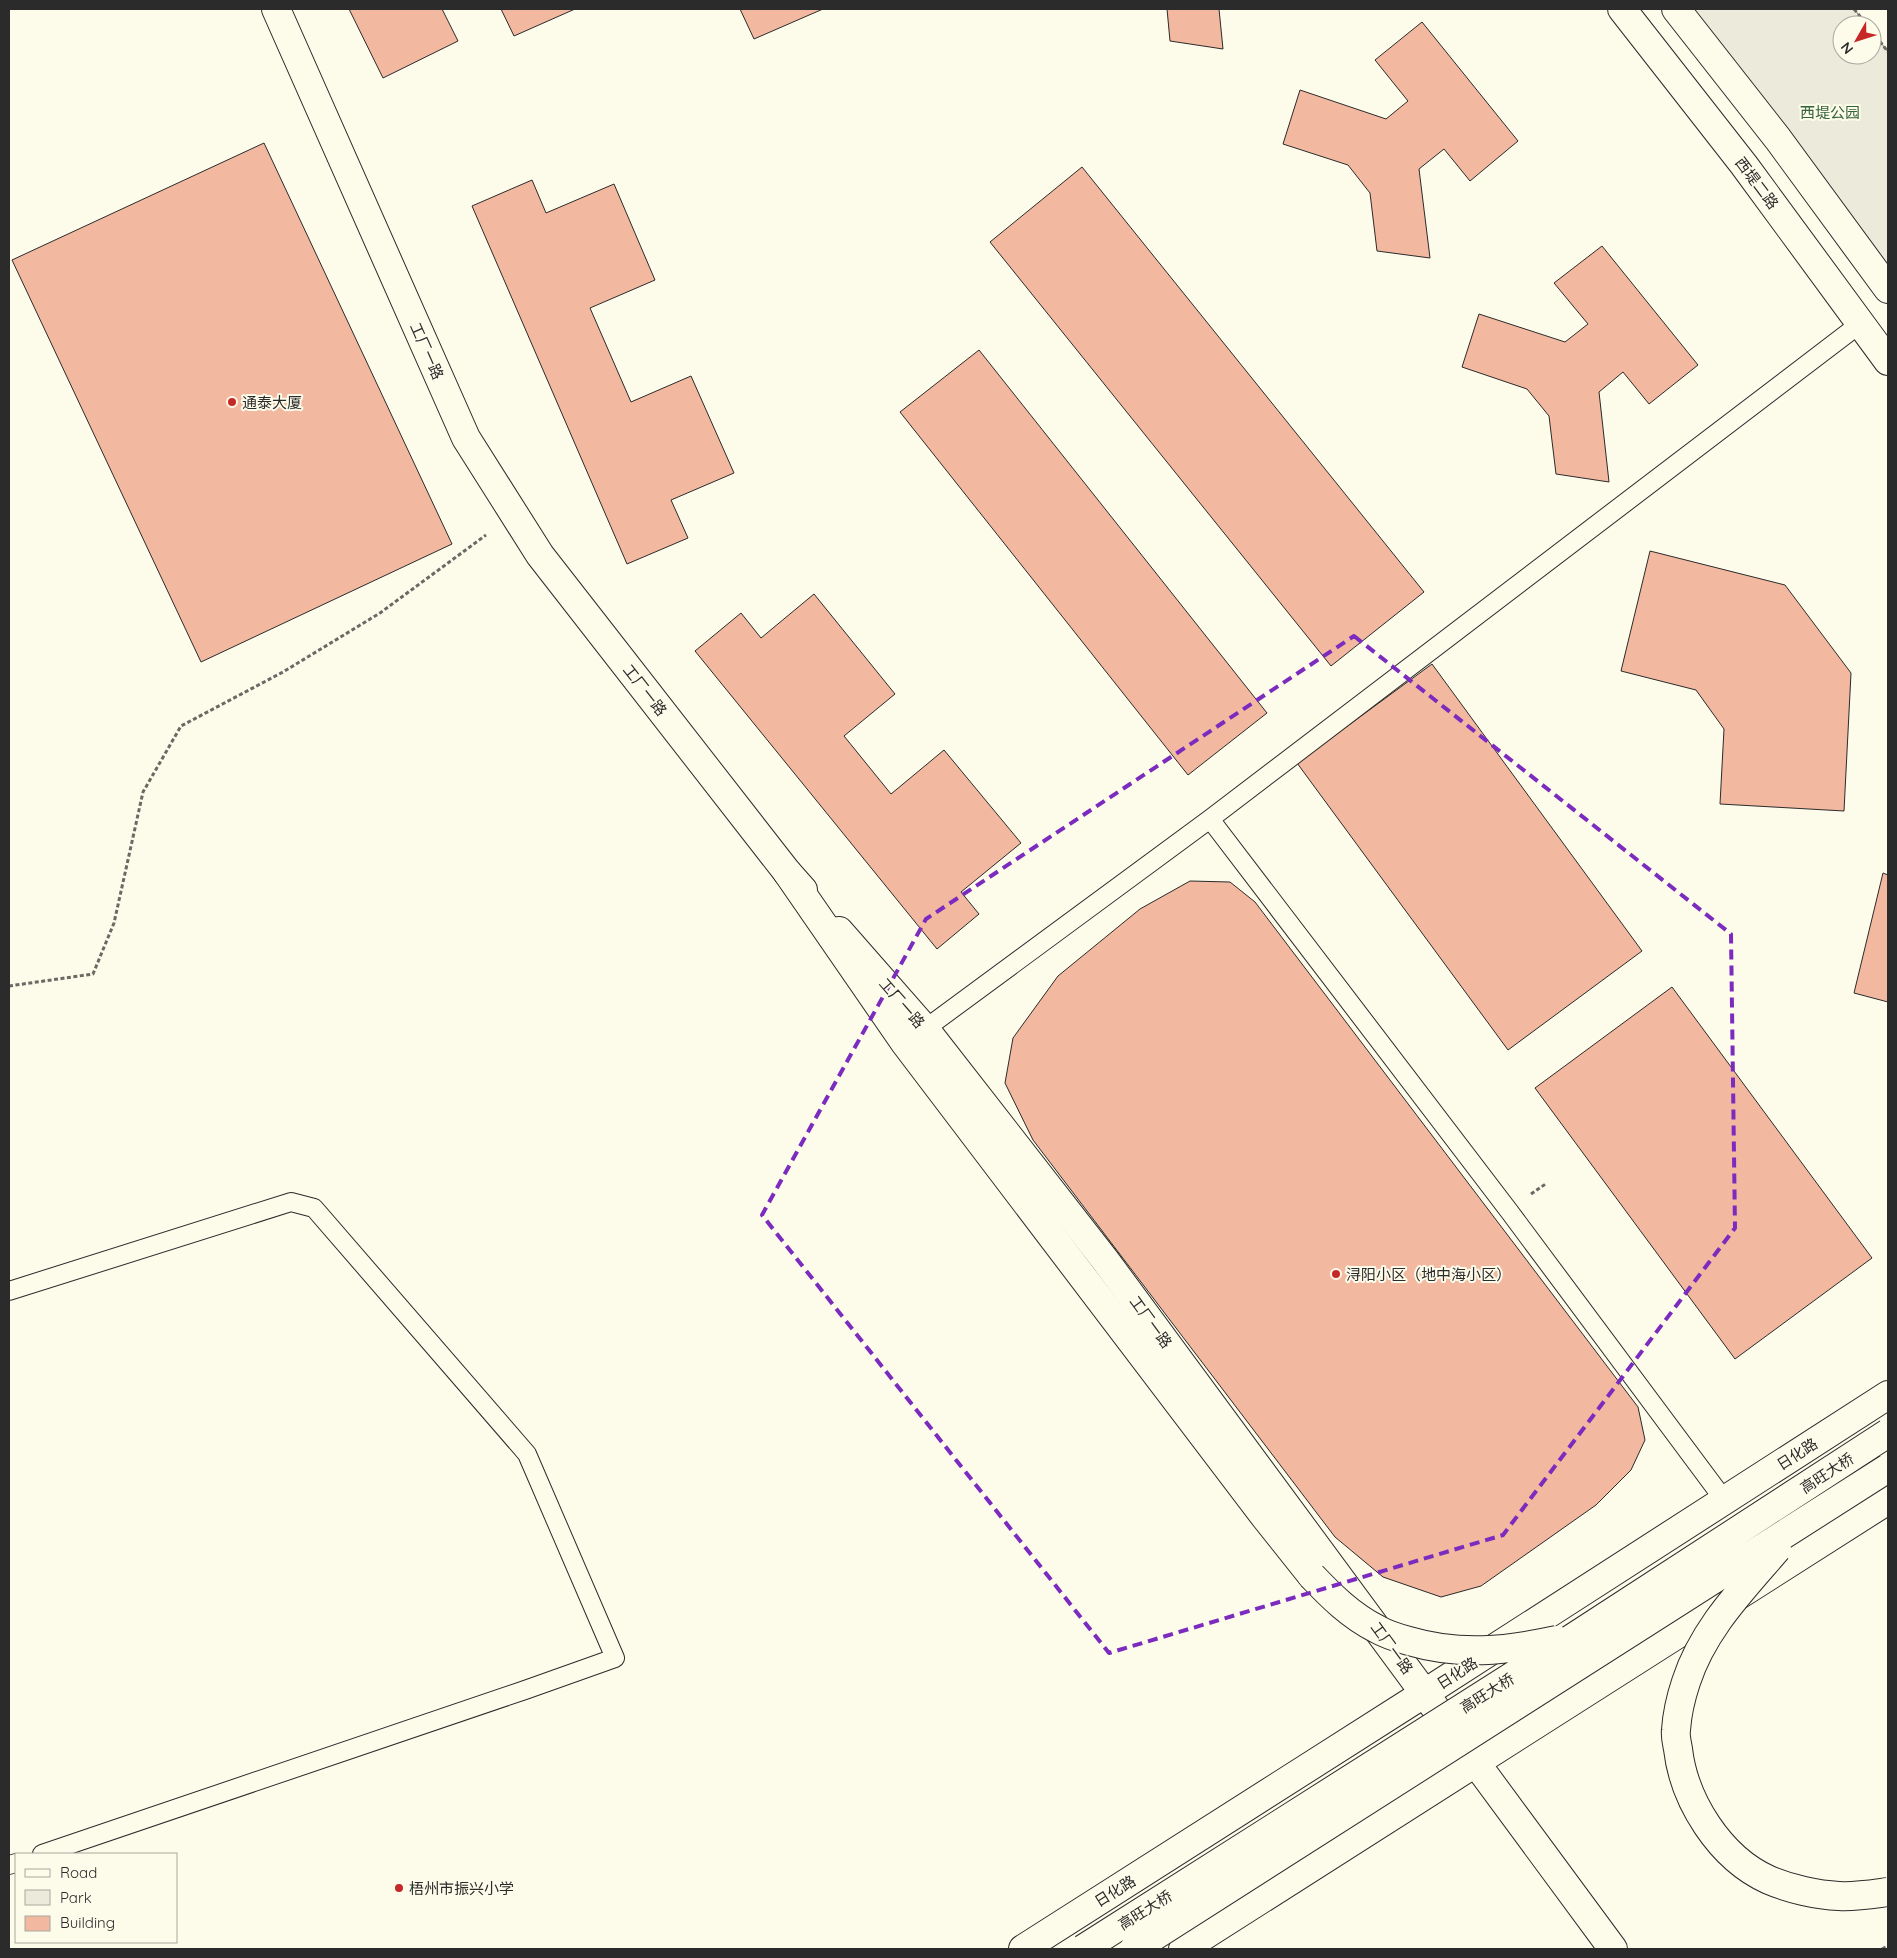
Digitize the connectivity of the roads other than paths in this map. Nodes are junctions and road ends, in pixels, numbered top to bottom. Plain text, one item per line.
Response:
1 (276, 9) edge
2 (1622, 9) edge
3 (1676, 9) edge
4 (1888, 289) edge
5 (1861, 323) junction
6 (1888, 361) edge
7 (1210, 819) junction
8 (787, 872) junction
9 (925, 1029) junction
10 (9, 1291) edge
11 (1888, 1395) edge
12 (1888, 1433) edge
13 (1888, 1468) edge
14 (1888, 1500) edge
15 (1725, 1501) junction
16 (1797, 1526) junction
17 (1574, 1637) junction
18 (1425, 1693) junction
19 (1477, 1764) junction
20 (45, 1853) edge
21 (1888, 1892) edge
22 (1023, 1949) edge
23 (1083, 1949) edge
24 (1134, 1949) edge
25 (1183, 1949) edge
26 (1613, 1949) edge

1 - 8 main road, 工厂一路
2 - 5 main road, 西堤二路
3 - 4 main road
5 - 6 main road, 西堤二路
5 - 7 lane
7 - 9 lane
7 - 15 lane
8 - 9 main road, 工厂一路
8 - 17 main road, bridge
9 - 18 main road, 工厂一路
10 - 20 lane
11 - 15 main road, 日化路
12 - 17 main road, 高旺大桥, bridge
13 - 16 main road, 高旺大桥, bridge
14 - 19 main road
15 - 18 main road, 日化路
16 - 21 main road, bridge
16 - 24 main road, 高旺大桥, bridge
17 - 23 main road, 高旺大桥, bridge
18 - 19 main road, 工厂一路
18 - 22 main road, 日化路
19 - 25 main road
19 - 26 main road, 工厂一路

